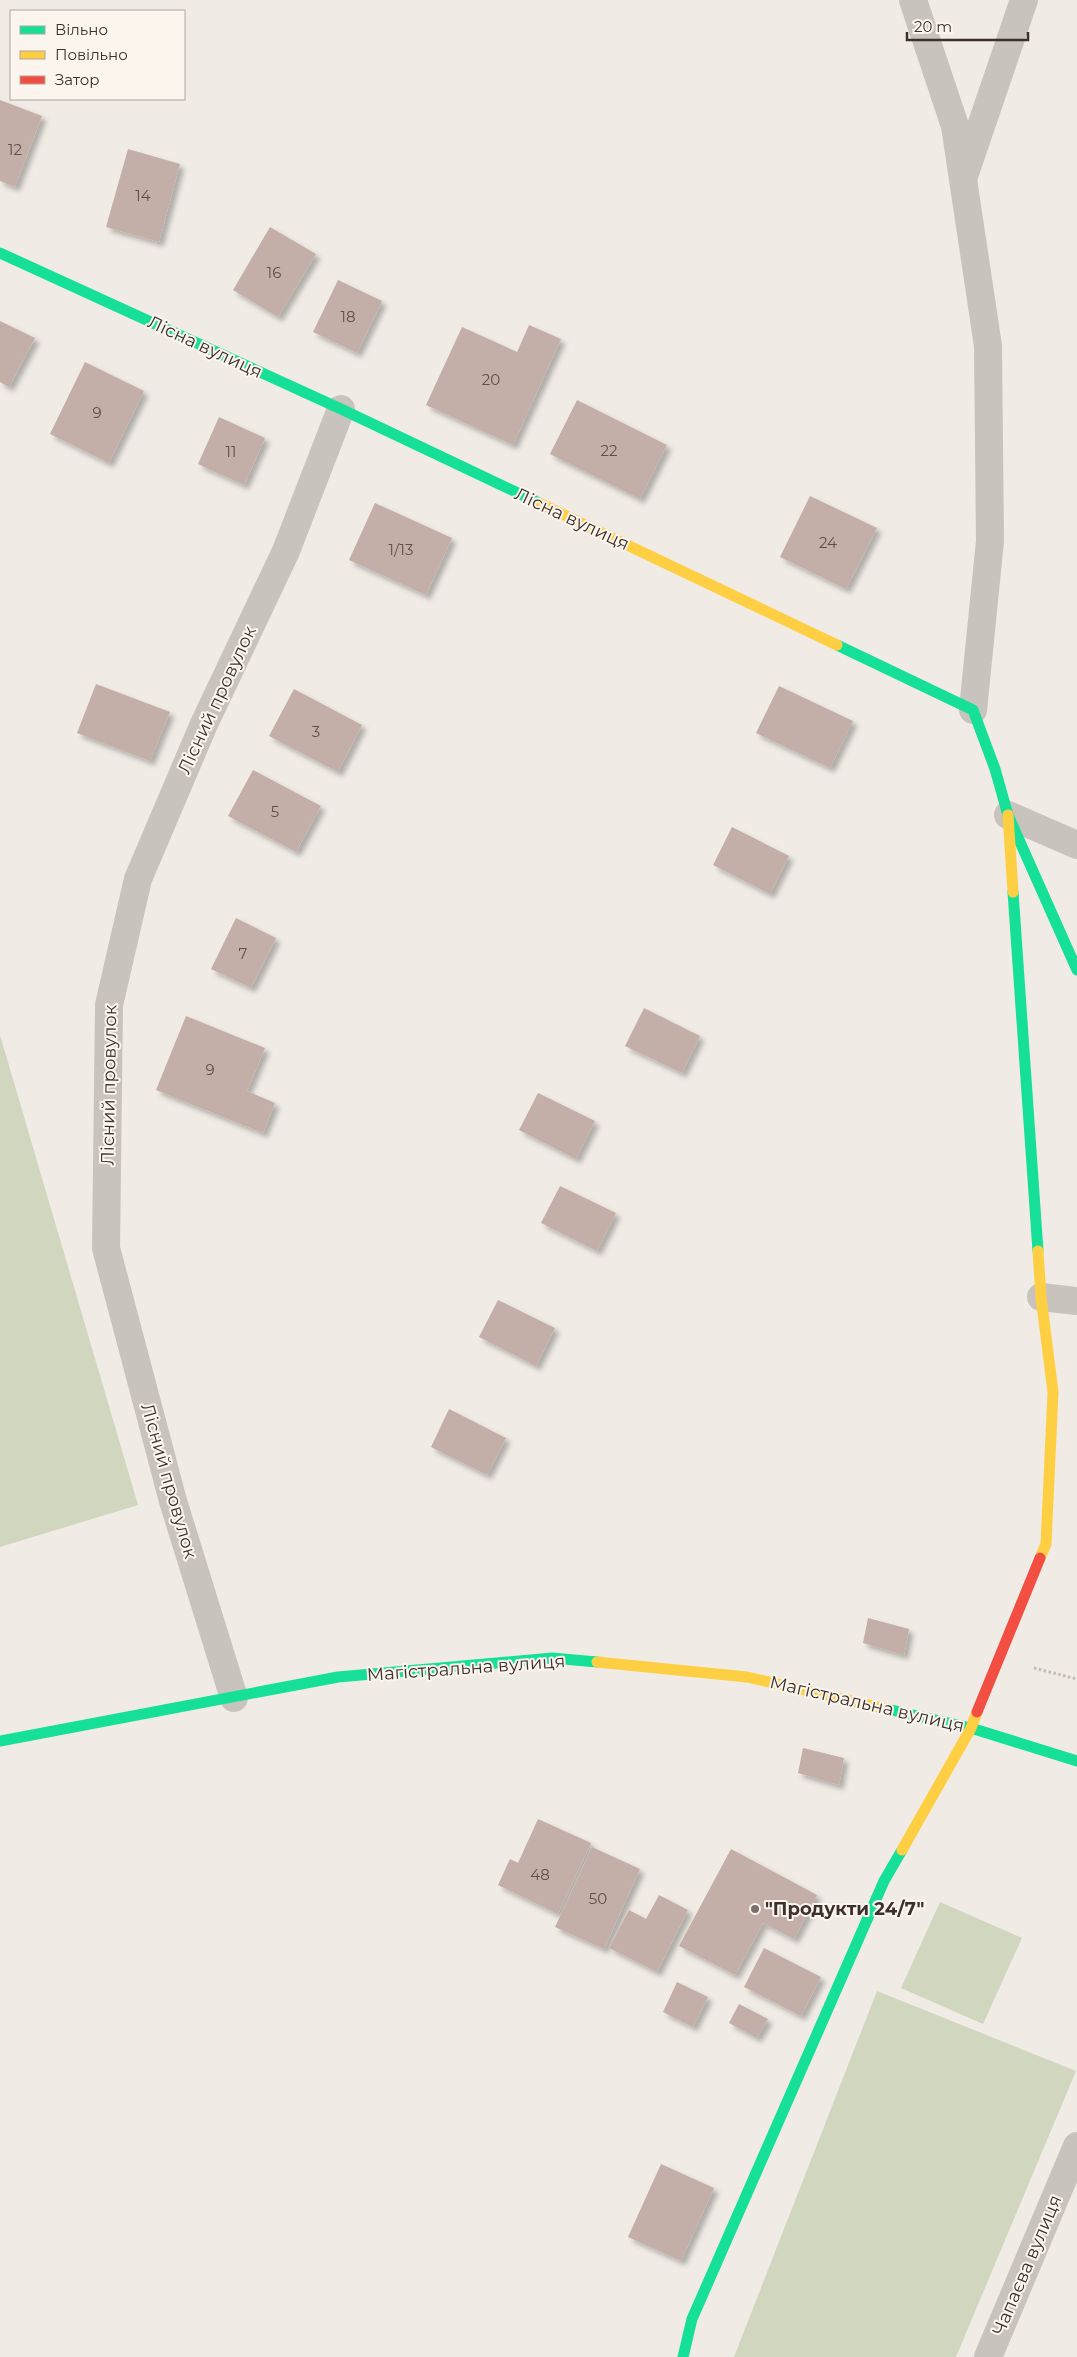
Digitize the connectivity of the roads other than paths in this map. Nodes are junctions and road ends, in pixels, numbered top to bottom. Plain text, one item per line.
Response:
1 (913, 0) edge
2 (1024, 0) edge
3 (963, 179) junction
4 (0, 253) edge
5 (341, 409) junction
6 (973, 710) junction
7 (1008, 815) junction
8 (1077, 845) edge
9 (1077, 970) edge
10 (1041, 1297) junction
11 (1077, 1301) edge
12 (234, 1698) junction
13 (971, 1728) junction
14 (0, 1741) edge
15 (1077, 1761) edge
16 (1077, 2146) edge
17 (683, 2357) edge
18 (988, 2357) edge

1 - 3 street
2 - 3 street
3 - 6 street
4 - 5 street, Лісна вулиця
5 - 6 street, Лісна вулиця
5 - 12 street, Лісний провулок
6 - 7 street
7 - 8 street
7 - 9 street
7 - 10 street
10 - 11 street
10 - 13 street
12 - 13 street, Магістральна вулиця
12 - 14 street, Магістральна вулиця
13 - 15 street, Магістральна вулиця
13 - 17 street
16 - 18 street, Чапаєва вулиця

